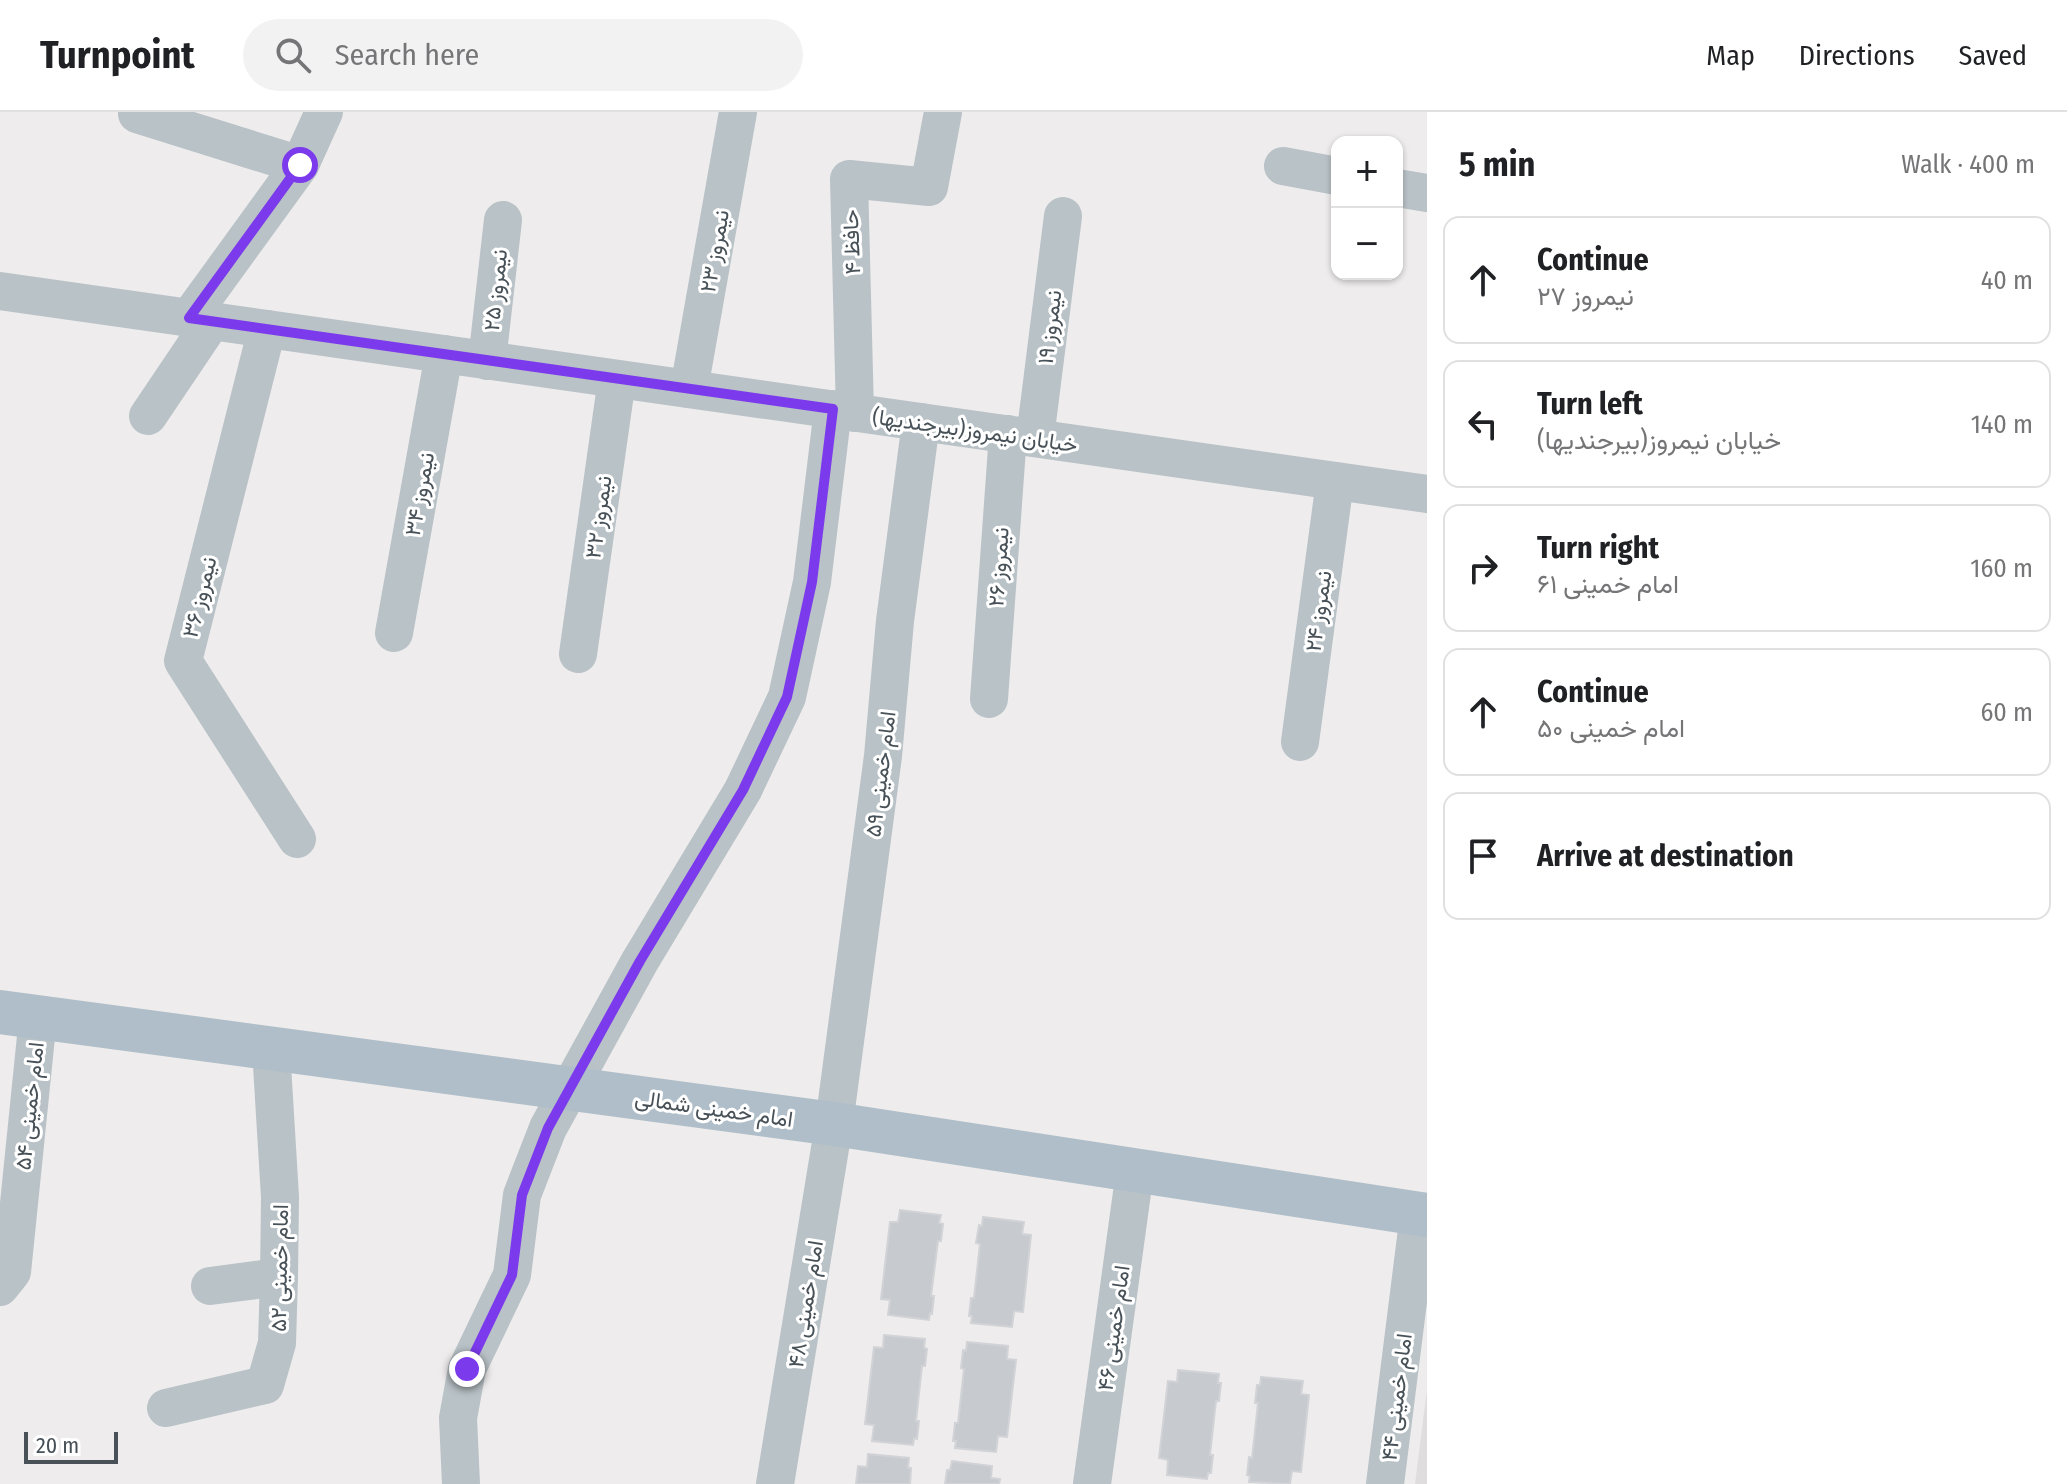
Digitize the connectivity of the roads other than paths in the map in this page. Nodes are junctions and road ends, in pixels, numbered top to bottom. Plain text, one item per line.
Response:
1 (324, 112) edge
2 (738, 112) edge
3 (943, 112) edge
4 (137, 114) dead end
5 (300, 165) junction
6 (1283, 166) dead end
7 (1331, 175) edge
8 (1403, 189) edge
9 (1427, 193) edge
10 (1063, 216) dead end
11 (503, 220) dead end
12 (0, 291) edge
13 (201, 320) junction
14 (267, 329) junction
15 (444, 354) junction
16 (487, 361) junction
17 (617, 379) junction
18 (689, 389) junction
19 (844, 411) junction
20 (148, 416) dead end
21 (921, 422) junction
22 (1021, 436) junction
23 (1335, 481) junction
24 (1426, 489) edge
25 (394, 633) dead end
26 (578, 654) dead end
27 (989, 699) dead end
28 (1300, 742) dead end
29 (297, 839) dead end
30 (19, 1015) edge
31 (271, 1049) junction
32 (568, 1089) junction
33 (834, 1124) junction
34 (1135, 1171) junction
35 (1423, 1214) edge
36 (279, 1277) junction
37 (210, 1286) dead end
38 (0, 1287) edge
39 (166, 1408) dead end
40 (461, 1484) edge
41 (775, 1484) edge
42 (1092, 1484) edge
43 (1385, 1484) edge

1 - 5 street
2 - 18 street, نیمروز ۲۳
3 - 19 street, حافظ ۴
4 - 5 street
5 - 13 street
6 - 7 street
8 - 9 street
10 - 22 street, نیمروز ۱۹
11 - 16 street, نیمروز ۲۵
12 - 13 street, خیابان نیمروز(بیرجندیها)
13 - 14 street, خیابان نیمروز(بیرجندیها)
13 - 20 street
14 - 15 street, خیابان نیمروز(بیرجندیها)
14 - 29 street, نیمروز ۳۶
15 - 16 street, خیابان نیمروز(بیرجندیها)
15 - 25 street, نیمروز ۳۴
16 - 17 street, خیابان نیمروز(بیرجندیها)
17 - 18 street, خیابان نیمروز(بیرجندیها)
17 - 26 street, نیمروز ۳۲
18 - 19 street, خیابان نیمروز(بیرجندیها)
19 - 21 street, خیابان نیمروز(بیرجندیها)
19 - 32 street
21 - 22 street, خیابان نیمروز(بیرجندیها)
21 - 33 street, امام خمینی ۵۹
22 - 23 street, خیابان نیمروز(بیرجندیها)
22 - 27 street, نیمروز ۲۶
23 - 24 street, خیابان نیمروز(بیرجندیها)
23 - 28 street, نیمروز ۲۴
30 - 31 main road, امام خمینی شمالی
30 - 38 street, امام خمینی ۵۴
31 - 32 main road, امام خمینی شمالی
31 - 36 street, امام خمینی ۵۲
32 - 33 main road, امام خمینی شمالی
32 - 40 street
33 - 34 main road, امام خمینی شمالی
33 - 41 street, امام خمینی ۴۸
34 - 35 main road, امام خمینی شمالی
34 - 42 street, امام خمینی ۴۶
35 - 43 street, امام خمینی ۴۴
36 - 37 street
36 - 39 street, امام خمینی ۵۲

